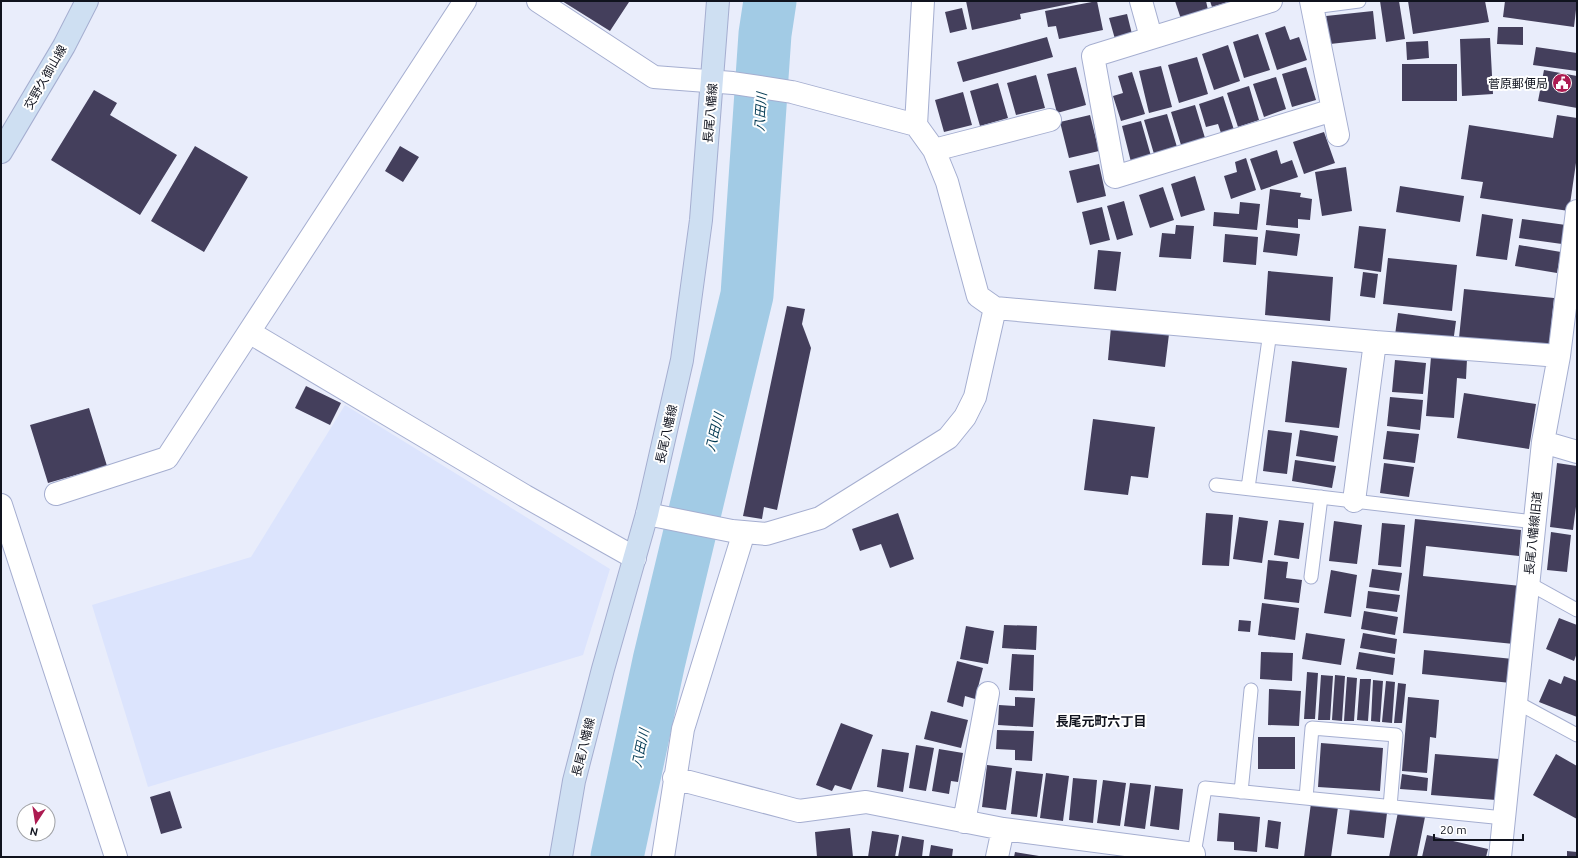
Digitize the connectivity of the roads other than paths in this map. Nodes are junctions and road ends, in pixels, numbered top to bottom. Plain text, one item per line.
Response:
1 (87, 1) edge
2 (465, 1) edge
3 (538, 1) edge
4 (718, 1) edge
5 (923, 1) edge
6 (1141, 1) edge
7 (1271, 1) edge
8 (1359, 1) edge
9 (1312, 4) edge
10 (1151, 37) junction
11 (723, 82) junction
12 (1333, 110) junction
13 (1050, 120) dead end
14 (916, 125) junction
15 (1338, 136) dead end
16 (934, 150) junction
17 (1, 152) edge
18 (1577, 211) edge
19 (995, 308) junction
20 (249, 332) junction
21 (1270, 332) junction
22 (1375, 342) junction
23 (1559, 356) junction
24 (1543, 442) junction
25 (1577, 452) edge
26 (1216, 485) dead end
27 (1248, 488) junction
28 (56, 494) dead end
29 (1321, 497) junction
30 (1354, 501) junction
31 (1, 505) edge
32 (647, 514) junction
33 (1534, 522) junction
34 (738, 531) junction
35 (635, 558) junction
36 (1311, 577) dead end
37 (1528, 583) junction
38 (1577, 610) edge
39 (1251, 690) dead end
40 (988, 692) dead end
41 (1516, 702) junction
42 (1577, 735) edge
43 (674, 778) junction
44 (1241, 792) junction
45 (1306, 798) junction
46 (1390, 806) junction
47 (1504, 818) junction
48 (964, 822) junction
49 (1003, 829) junction
50 (1194, 856) edge
51 (116, 857) edge
52 (561, 857) edge
53 (663, 857) edge
54 (997, 857) edge
55 (1500, 857) edge

1 - 17 main road, 交野久御山線
2 - 20 street
3 - 11 street
4 - 11 main road, 長尾八幡線
5 - 14 street
6 - 10 street
7 - 10 street
8 - 9 lane
9 - 12 street
10 - 12 street
11 - 14 street
11 - 32 main road, 長尾八幡線
12 - 15 street
13 - 16 street
14 - 16 street
16 - 19 street
18 - 23 street, 長尾八幡線旧道
19 - 21 street
19 - 34 street
20 - 28 street
20 - 35 street
21 - 22 street
21 - 27 lane
22 - 23 street
22 - 30 street
23 - 24 street, 長尾八幡線旧道
24 - 25 street
24 - 33 street, 長尾八幡線旧道
26 - 27 lane
27 - 29 lane
29 - 30 lane
29 - 36 lane
30 - 33 lane
31 - 51 street
32 - 34 street
32 - 35 main road, 長尾八幡線
33 - 37 street, 長尾八幡線旧道
34 - 43 street
35 - 52 main road, 長尾八幡線
37 - 38 lane
37 - 41 street, 長尾八幡線旧道
39 - 44 lane
40 - 48 street
41 - 42 lane
41 - 47 street, 長尾八幡線旧道
43 - 48 street
43 - 53 street
44 - 45 lane
44 - 50 lane
45 - 46 lane
45 - 46 lane
46 - 47 lane
47 - 55 street, 長尾八幡線旧道
48 - 49 street
49 - 50 street
49 - 54 street

